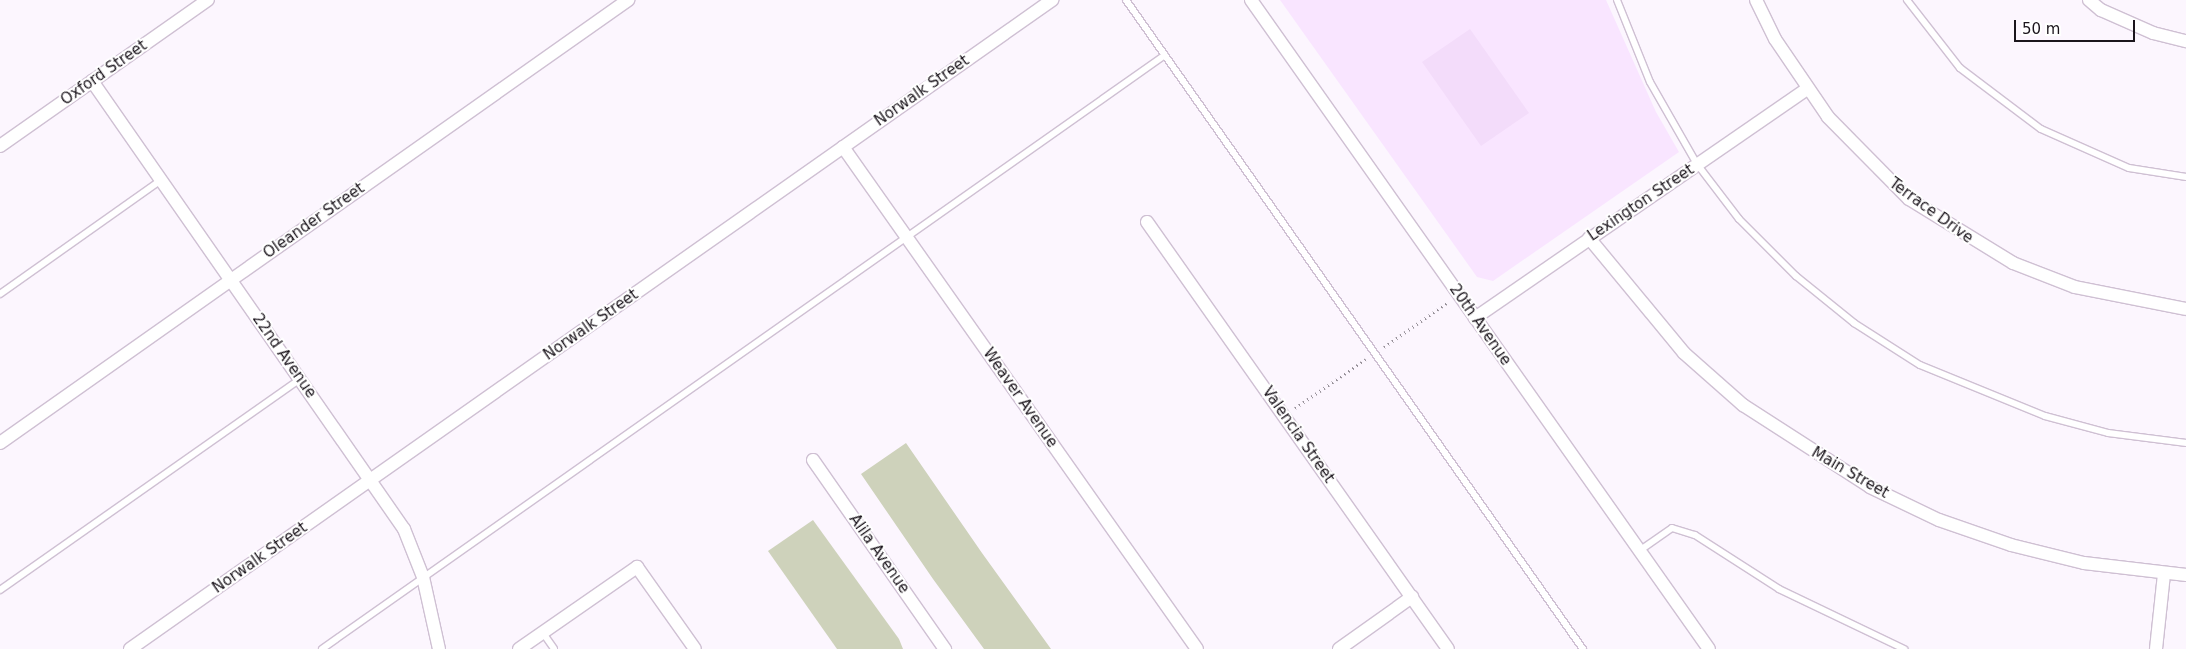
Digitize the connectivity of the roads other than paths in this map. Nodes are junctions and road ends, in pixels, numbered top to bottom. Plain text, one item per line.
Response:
1 (208, 0) edge
2 (628, 0) edge
3 (1052, 0) edge
4 (1126, 0) edge
5 (1251, 0) edge
6 (1617, 0) edge
7 (1756, 0) edge
8 (1907, 0) edge
9 (2089, 0) edge
10 (2186, 41) edge
11 (1165, 56) junction
12 (92, 81) junction
13 (1807, 89) junction
14 (0, 146) edge
15 (843, 147) junction
16 (1697, 164) junction
17 (2186, 177) edge
18 (161, 180) junction
19 (1147, 222) dead end
20 (907, 238) junction
21 (1589, 238) junction
22 (230, 280) junction
23 (0, 294) edge
24 (2186, 309) edge
25 (1475, 318) junction
26 (300, 379) junction
27 (0, 442) edge
28 (2186, 443) edge
29 (812, 460) dead end
30 (371, 480) junction
31 (1639, 551) junction
32 (2164, 574) junction
33 (2186, 575) edge
34 (423, 577) junction
35 (0, 590) edge
36 (1412, 597) junction
37 (543, 632) junction
38 (1706, 648) edge
39 (130, 649) edge
40 (322, 649) edge
41 (439, 649) edge
42 (519, 649) edge
43 (554, 649) edge
44 (695, 649) edge
45 (945, 649) edge
46 (1197, 649) edge
47 (1340, 649) edge
48 (1448, 649) edge
49 (1583, 649) edge
50 (1904, 649) edge
51 (2156, 649) edge

1 - 12 street, Oxford Street
2 - 22 street, Oleander Street
3 - 15 street, Norwalk Street
4 - 11 lane
5 - 25 street, 20th Avenue
6 - 16 lane
7 - 13 street, Terrace Drive
8 - 17 lane
9 - 10 street
11 - 20 lane
11 - 49 lane
12 - 14 street, Oxford Street
12 - 18 street, 22nd Avenue
13 - 16 street, Lexington Street
13 - 24 street, Terrace Drive
15 - 20 street, Weaver Avenue
15 - 30 street, Norwalk Street
16 - 21 street, Lexington Street
16 - 28 lane
18 - 22 street, 22nd Avenue
18 - 23 lane
19 - 36 street, Valencia Street
20 - 34 lane
20 - 46 street, Weaver Avenue
21 - 25 street, Lexington Street
21 - 32 street, Main Street
22 - 26 street, 22nd Avenue
22 - 27 street, Oleander Street
25 - 31 street, 20th Avenue
26 - 30 street, 22nd Avenue
26 - 35 lane
29 - 45 street, Alila Avenue
30 - 34 street, 22nd Avenue
30 - 39 street, Norwalk Street
31 - 38 street, 20th Avenue
31 - 50 lane
32 - 33 street, Main Street
32 - 51 street
34 - 40 lane
34 - 41 street, 22nd Avenue
36 - 47 street
36 - 48 street, Valencia Street
37 - 42 street
37 - 43 lane
37 - 44 street

